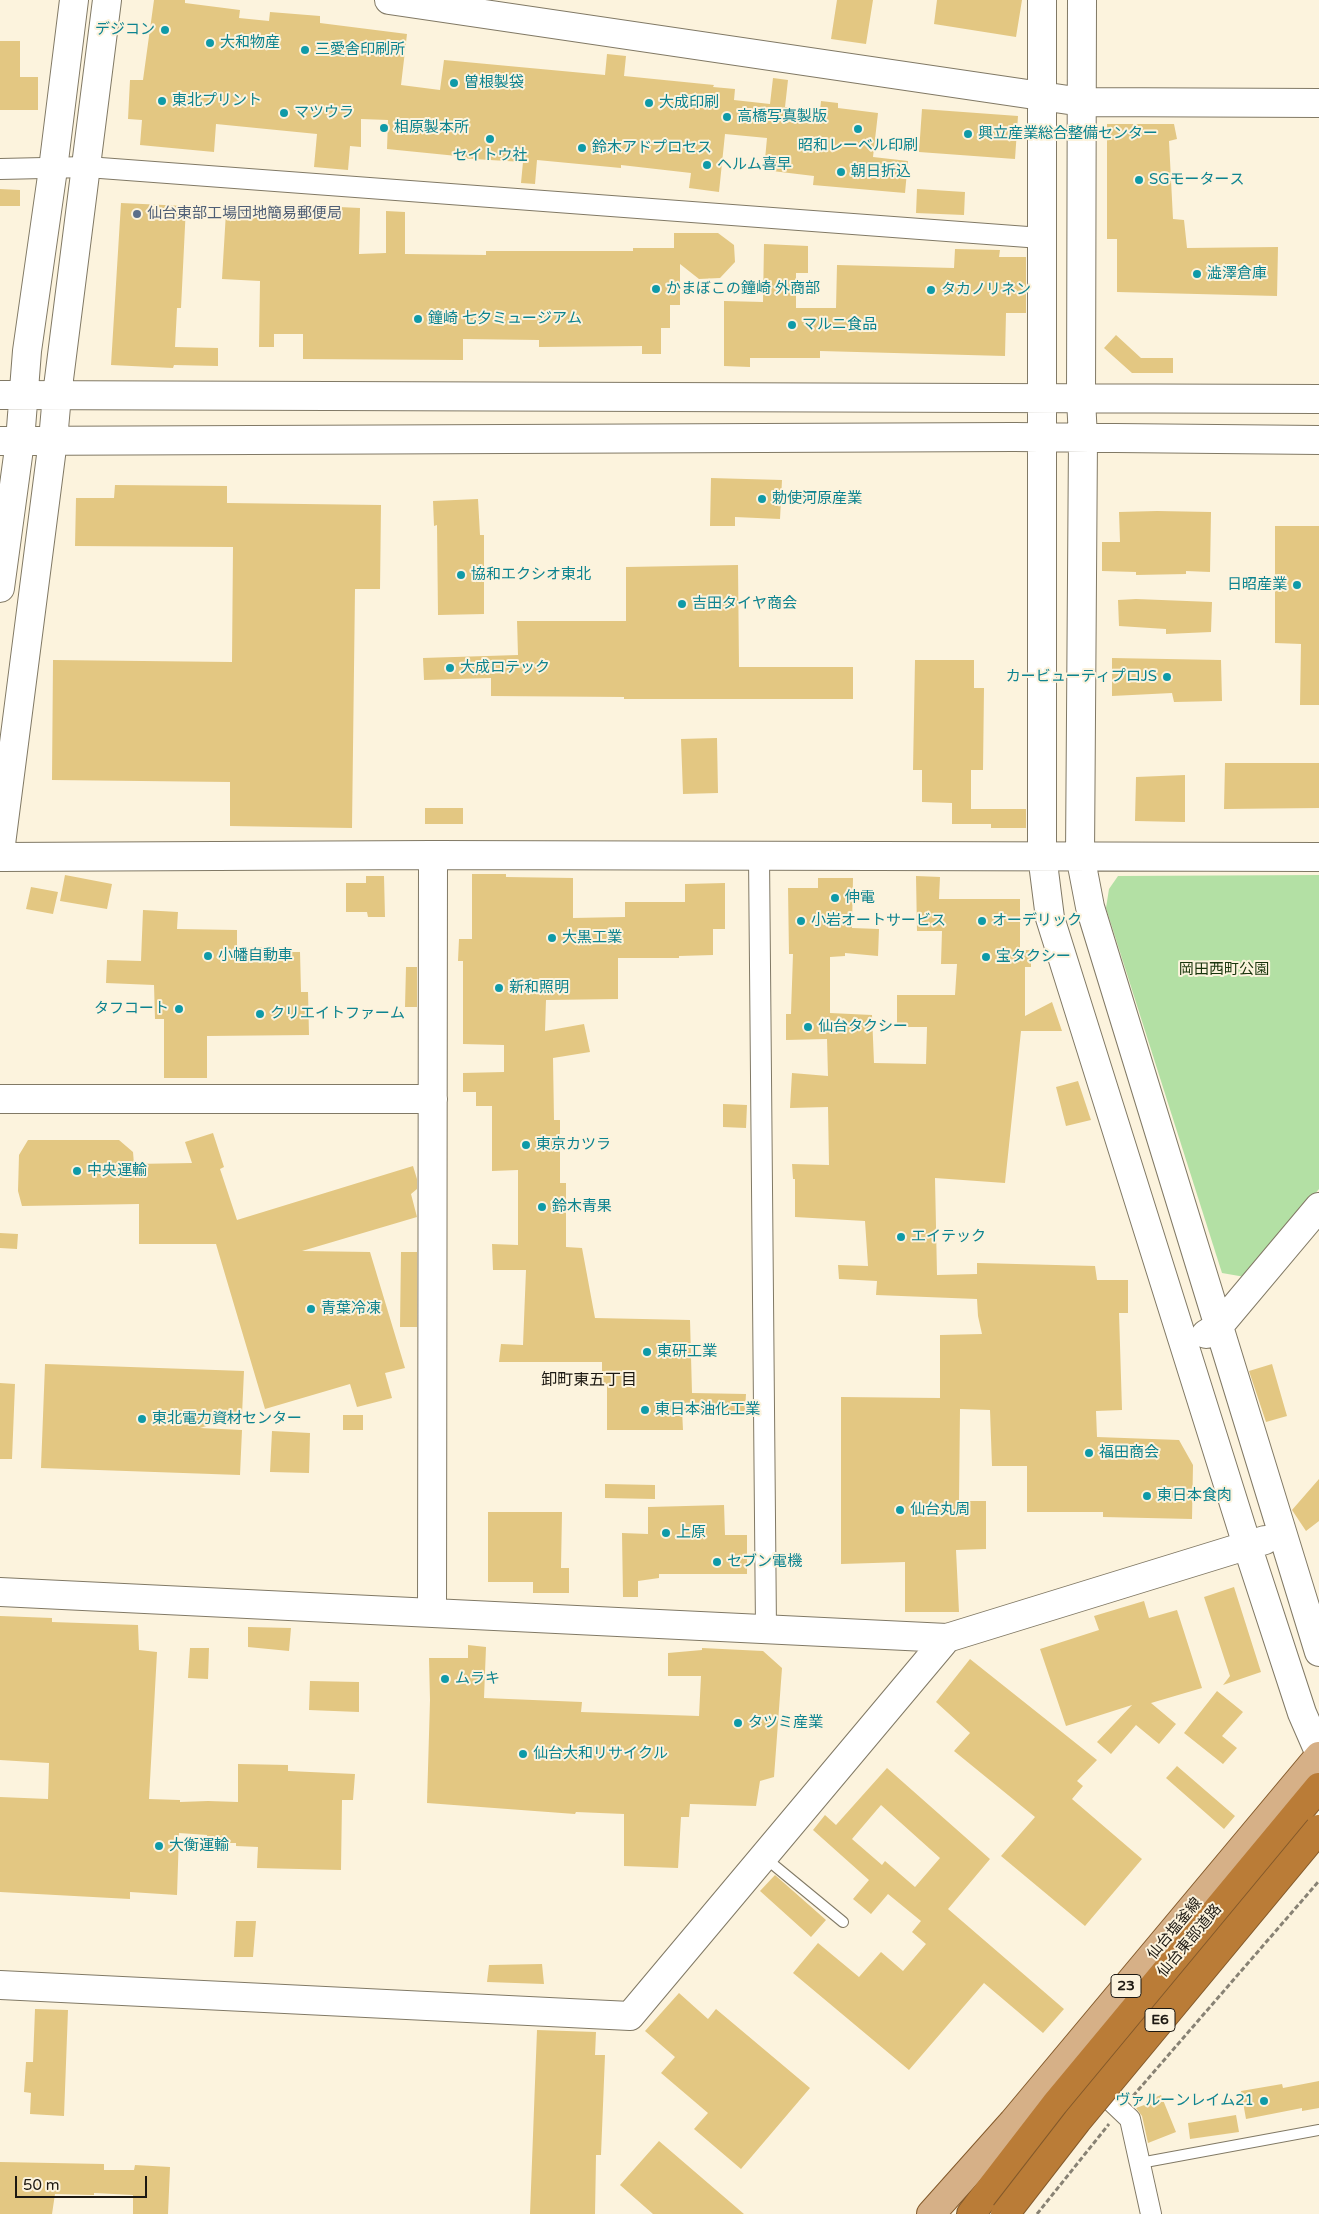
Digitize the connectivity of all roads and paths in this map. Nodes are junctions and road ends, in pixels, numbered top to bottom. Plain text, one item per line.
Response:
1 (74, 0) edge
2 (107, 0) edge
3 (389, 0) edge
4 (1042, 0) edge
5 (1082, 0) edge
6 (1043, 96) junction
7 (1082, 102) junction
8 (1319, 103) edge
9 (87, 167) junction
10 (0, 169) edge
11 (53, 169) junction
12 (1041, 238) junction
13 (11, 395) edge
14 (57, 395) junction
15 (1041, 399) junction
16 (1081, 399) junction
17 (1319, 399) edge
18 (1041, 437) junction
19 (1083, 438) junction
20 (53, 440) junction
21 (1319, 440) edge
22 (10, 441) edge
23 (0, 588) edge
24 (0, 852) edge
25 (433, 855) junction
26 (759, 856) junction
27 (1042, 856) junction
28 (1080, 856) junction
29 (0, 857) edge
30 (1319, 857) edge
31 (0, 1099) edge
32 (432, 1099) junction
33 (1319, 1207) edge
34 (1219, 1326) junction
35 (1185, 1346) junction
36 (1283, 1534) junction
37 (1247, 1545) junction
38 (0, 1592) edge
39 (432, 1612) junction
40 (766, 1629) junction
41 (947, 1638) junction
42 (1319, 1652) edge
43 (1319, 1752) edge
44 (1319, 1756) edge
45 (1319, 1788) edge
46 (1319, 1830) edge
47 (1319, 1847) edge
48 (763, 1856) junction
49 (1319, 1881) edge
50 (843, 1922) dead end
51 (0, 1985) edge
52 (1115, 2108) junction
53 (1319, 2130) edge
54 (1140, 2163) junction
55 (931, 2214) edge
56 (971, 2214) edge
57 (1005, 2214) edge
58 (1037, 2214) edge
59 (1151, 2214) edge

1 - 11 street
2 - 9 street
3 - 6 street
4 - 6 street
5 - 7 street
6 - 7 street
6 - 12 street
7 - 8 street
7 - 16 street
9 - 11 street
9 - 12 street
9 - 14 street
10 - 11 street
11 - 13 street
12 - 15 street
13 - 14 street
13 - 22 street
14 - 15 street
14 - 20 street
15 - 16 street
15 - 18 street
16 - 17 street
16 - 19 street
18 - 19 street
18 - 20 street
18 - 27 street
19 - 21 street
19 - 28 street
20 - 22 street
20 - 24 street
22 - 23 street
25 - 26 street
25 - 29 street
25 - 32 street
26 - 27 street
26 - 40 street
27 - 28 street
27 - 35 street
28 - 30 street
28 - 34 street
31 - 32 street
32 - 39 street
33 - 34 street
34 - 35 street
34 - 36 street
35 - 37 street
36 - 37 street
36 - 42 street
37 - 41 street
37 - 43 street
38 - 39 street
39 - 40 street
40 - 41 street
41 - 48 street
44 - 55 main road, 仙台塩釜線 / 23
45 - 56 highway, 仙台東部道路 / E6
46 - 57 highway, 仙台東部道路 / E6, bridge
47 - 52 main road
48 - 50 lane
48 - 51 street
49 - 52 path
52 - 54 street
52 - 57 main road
52 - 58 path
53 - 54 lane
54 - 59 street

